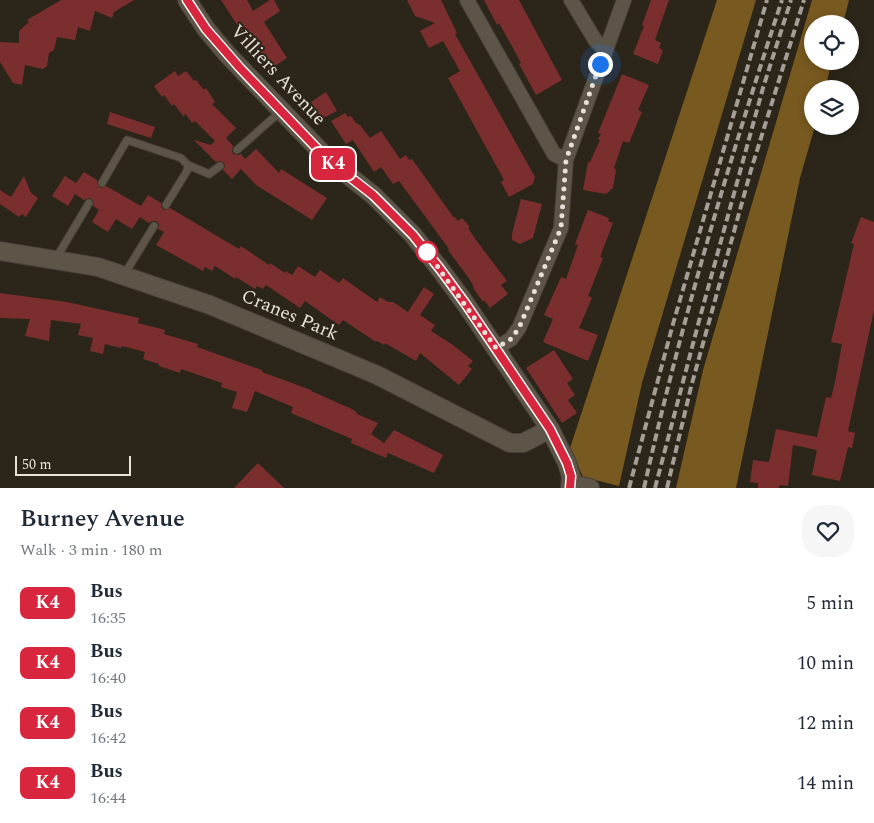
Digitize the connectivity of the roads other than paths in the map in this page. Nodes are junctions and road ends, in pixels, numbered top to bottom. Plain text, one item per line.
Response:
1 (187, 0) edge
2 (467, 0) edge
3 (571, 0) edge
4 (624, 0) edge
5 (605, 50) junction
6 (281, 111) junction
7 (237, 150) dead end
8 (566, 160) junction
9 (188, 165) junction
10 (220, 166) dead end
11 (102, 183) dead end
12 (89, 203) dead end
13 (166, 206) dead end
14 (154, 226) dead end
15 (0, 251) edge
16 (55, 260) junction
17 (124, 276) junction
18 (496, 348) junction
19 (550, 429) junction
20 (571, 486) edge
21 (590, 488) edge

1 - 6 street, Villiers Avenue
2 - 8 street
3 - 5 street
4 - 5 street
5 - 8 street
6 - 7 lane
6 - 18 street, Villiers Avenue
8 - 18 street
9 - 10 lane
9 - 11 lane
9 - 13 lane
12 - 16 lane
14 - 17 lane
15 - 16 street, Cranes Park
16 - 17 street, Cranes Park
17 - 19 street, Cranes Park
18 - 19 street, Villiers Avenue
19 - 20 street, Villiers Avenue
20 - 21 street

